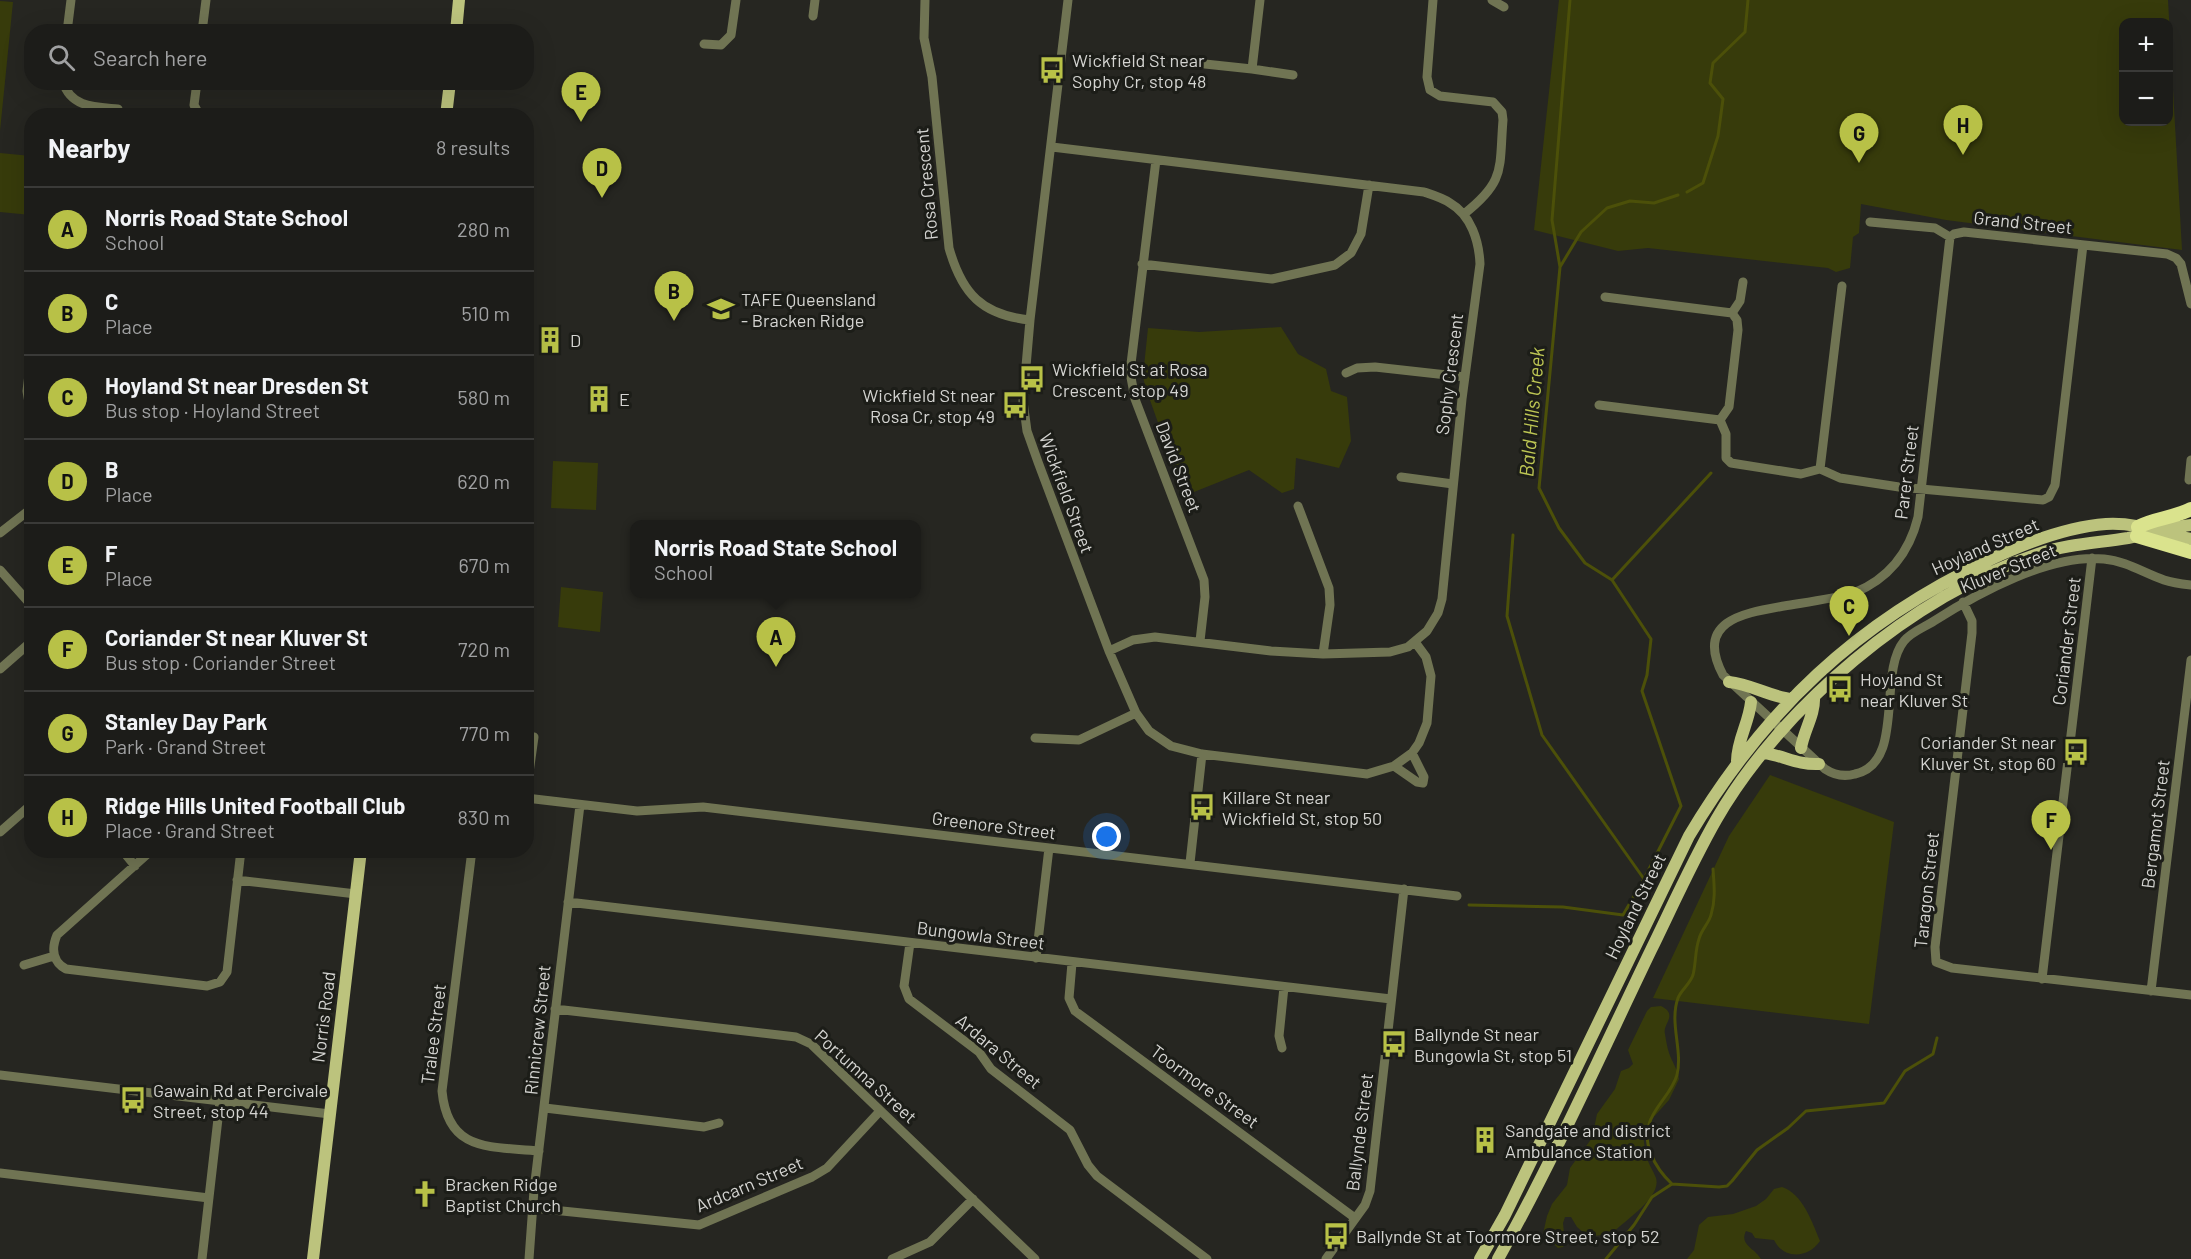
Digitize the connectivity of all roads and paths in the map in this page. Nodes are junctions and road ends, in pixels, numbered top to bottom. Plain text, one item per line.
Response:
1 (71, 0) edge
2 (206, 0) edge
3 (459, 0) edge
4 (736, 0) edge
5 (815, 0) edge
6 (925, 0) edge
7 (1068, 0) edge
8 (1260, 0) edge
9 (1433, 0) edge
10 (1492, 0) edge
11 (1504, 7) dead end
12 (813, 16) dead end
13 (69, 24) edge
14 (203, 24) edge
15 (457, 24) edge
16 (704, 44) dead end
17 (1205, 64) dead end
18 (1252, 69) junction
19 (1293, 75) dead end
20 (66, 90) edge
21 (195, 90) edge
22 (449, 90) edge
23 (111, 108) edge
24 (196, 108) edge
25 (447, 108) edge
26 (1052, 147) junction
27 (1156, 160) junction
28 (1369, 185) junction
29 (1464, 213) junction
30 (1870, 222) dead end
31 (1950, 237) junction
32 (2083, 245) junction
33 (1142, 264) junction
34 (1743, 282) dead end
35 (1842, 286) dead end
36 (1605, 297) dead end
37 (2191, 304) edge
38 (1732, 313) junction
39 (1030, 320) junction
40 (1346, 373) dead end
41 (1465, 377) junction
42 (1599, 405) dead end
43 (1720, 420) junction
44 (2191, 459) edge
45 (1820, 469) junction
46 (1401, 477) dead end
47 (2188, 480) dead end
48 (1453, 484) junction
49 (1921, 488) junction
50 (1298, 506) dead end
51 (2191, 509) edge
52 (24, 514) edge
53 (2191, 525) edge
54 (2137, 531) junction
55 (2159, 531) junction
56 (0, 533) edge
57 (2191, 539) edge
58 (2191, 552) edge
59 (2092, 558) junction
60 (0, 570) edge
61 (2191, 585) edge
62 (24, 597) edge
63 (1963, 602) junction
64 (1200, 641) junction
65 (1415, 642) junction
66 (24, 648) edge
67 (1109, 651) junction
68 (1323, 654) junction
69 (2191, 660) edge
70 (0, 669) edge
71 (1729, 682) junction
72 (1814, 697) junction
73 (1792, 699) junction
74 (1751, 702) junction
75 (1136, 712) junction
76 (1771, 720) junction
77 (1783, 731) junction
78 (1035, 738) dead end
79 (1801, 748) junction
80 (1412, 753) junction
81 (1764, 753) junction
82 (1202, 754) junction
83 (1737, 761) junction
84 (1819, 764) junction
85 (1394, 766) junction
86 (534, 797) edge
87 (580, 805) junction
88 (24, 811) edge
89 (0, 832) edge
90 (1049, 848) junction
91 (128, 858) edge
92 (144, 858) edge
93 (240, 858) edge
94 (360, 858) edge
95 (471, 858) edge
96 (1190, 863) junction
97 (135, 866) junction
98 (237, 880) junction
99 (1404, 889) junction
100 (356, 894) junction
101 (1457, 896) dead end
102 (568, 902) junction
103 (910, 943) junction
104 (54, 956) junction
105 (1036, 958) junction
106 (1072, 963) junction
107 (24, 965) dead end
108 (2042, 979) junction
109 (1284, 987) junction
110 (2151, 991) junction
111 (2191, 995) edge
112 (1391, 999) junction
113 (555, 1009) junction
114 (1282, 1048) dead end
115 (0, 1075) edge
116 (220, 1101) junction
117 (545, 1108) junction
118 (880, 1111) junction
119 (330, 1114) junction
120 (719, 1123) dead end
121 (539, 1151) junction
122 (0, 1173) edge
123 (208, 1198) junction
124 (973, 1199) junction
125 (534, 1208) junction
126 (1355, 1218) junction
127 (202, 1259) edge
128 (313, 1259) edge
129 (529, 1259) edge
130 (892, 1259) edge
131 (1035, 1259) edge
132 (1207, 1259) edge
133 (1326, 1259) edge
134 (1480, 1259) edge
135 (1498, 1259) edge

1 - 13 street
2 - 14 street
3 - 15 main road
4 - 16 street
5 - 12 street
6 - 39 street, Rosa Crescent
7 - 26 street, Wickfield Street
8 - 18 street
9 - 29 street
10 - 11 street
17 - 18 street
18 - 19 street
20 - 23 street
21 - 24 street
22 - 25 main road
26 - 27 street
26 - 39 street, Wickfield Street
27 - 28 street
27 - 33 street, David Street
28 - 29 street
28 - 33 street
29 - 41 street, Sophy Crescent
30 - 31 street, Grand Street
31 - 32 street, Grand Street
31 - 49 street, Parer Street
32 - 37 street, Grand Street
32 - 49 street
33 - 64 street, David Street
34 - 38 street
35 - 45 street
36 - 38 street
38 - 43 street
39 - 67 street, Wickfield Street
40 - 41 street
41 - 48 street, Sophy Crescent
42 - 43 street
43 - 45 street
44 - 47 street
45 - 49 street
46 - 48 street
48 - 65 street, Sophy Crescent
49 - 71 street, Parer Street
50 - 68 street
51 - 54 highway
52 - 56 street
53 - 55 main road, Hoyland Street
54 - 55 main road, Hoyland Street
54 - 58 highway
54 - 72 main road, Hoyland Street
54 - 73 main road, Hoyland Street
55 - 57 main road
59 - 61 street, Kluver Street
59 - 63 street, Kluver Street
59 - 108 street, Coriander Street
60 - 62 street
63 - 84 street, Kluver Street
63 - 108 street, Taragon Street
64 - 67 street, Sophy Crescent
64 - 68 street, Sophy Crescent
65 - 68 street, Sophy Crescent
65 - 80 street, Wickfield Street
66 - 70 street
67 - 75 street, Wickfield Street
69 - 110 street, Bergamot Street
71 - 73 main road
71 - 74 street, Parer Street
72 - 77 main road, Hoyland Street
72 - 79 main road
73 - 76 main road, Hoyland Street
74 - 76 street, Parer Street
74 - 83 main road
75 - 78 street
75 - 82 street, Wickfield Street
76 - 77 street, Parer Street
76 - 83 main road, Hoyland Street
77 - 79 street, Kluver Street
77 - 81 main road, Hoyland Street
79 - 84 street, Kluver Street
80 - 85 street, Wickfield Street
80 - 85 street
81 - 84 main road
81 - 135 main road, Hoyland Street
82 - 85 street, Wickfield Street
82 - 96 street
83 - 134 main road, Hoyland Street
86 - 87 street, Greenore Street
87 - 90 street, Greenore Street
87 - 102 street, Rinnicrew Street
88 - 89 street
90 - 96 street, Greenore Street
90 - 105 street
91 - 97 street
92 - 97 street
93 - 98 street
94 - 100 main road, Norris Road
95 - 121 street, Tralee Street
96 - 99 street, Greenore Street
97 - 104 street
98 - 100 street
98 - 104 street
99 - 101 street, Greenore Street
99 - 112 street, Ballynde Street
100 - 119 main road, Norris Road
102 - 103 street, Bungowla Street
102 - 113 street, Rinnicrew Street
103 - 105 street, Bungowla Street
103 - 132 street, Ardara Street
104 - 107 street
105 - 106 street, Bungowla Street
106 - 109 street, Bungowla Street
106 - 126 street, Toormore Street
108 - 110 street, Taragon Street
109 - 112 street, Bungowla Street
109 - 114 street
110 - 111 street, Taragon Street
112 - 126 street, Ballynde Street
113 - 117 street, Rinnicrew Street
113 - 118 street, Portumna Street
115 - 116 street
116 - 119 street
116 - 123 street
117 - 120 street
117 - 121 street, Rinnicrew Street
118 - 124 street, Portumna Street
118 - 125 street, Ardcarn Street
119 - 128 main road, Norris Road
121 - 125 street, Rinnicrew Street
122 - 123 street
123 - 127 street
124 - 130 street
124 - 131 street, Portumna Street
125 - 129 street, Rinnicrew Street
126 - 133 street, Ballynde Street

